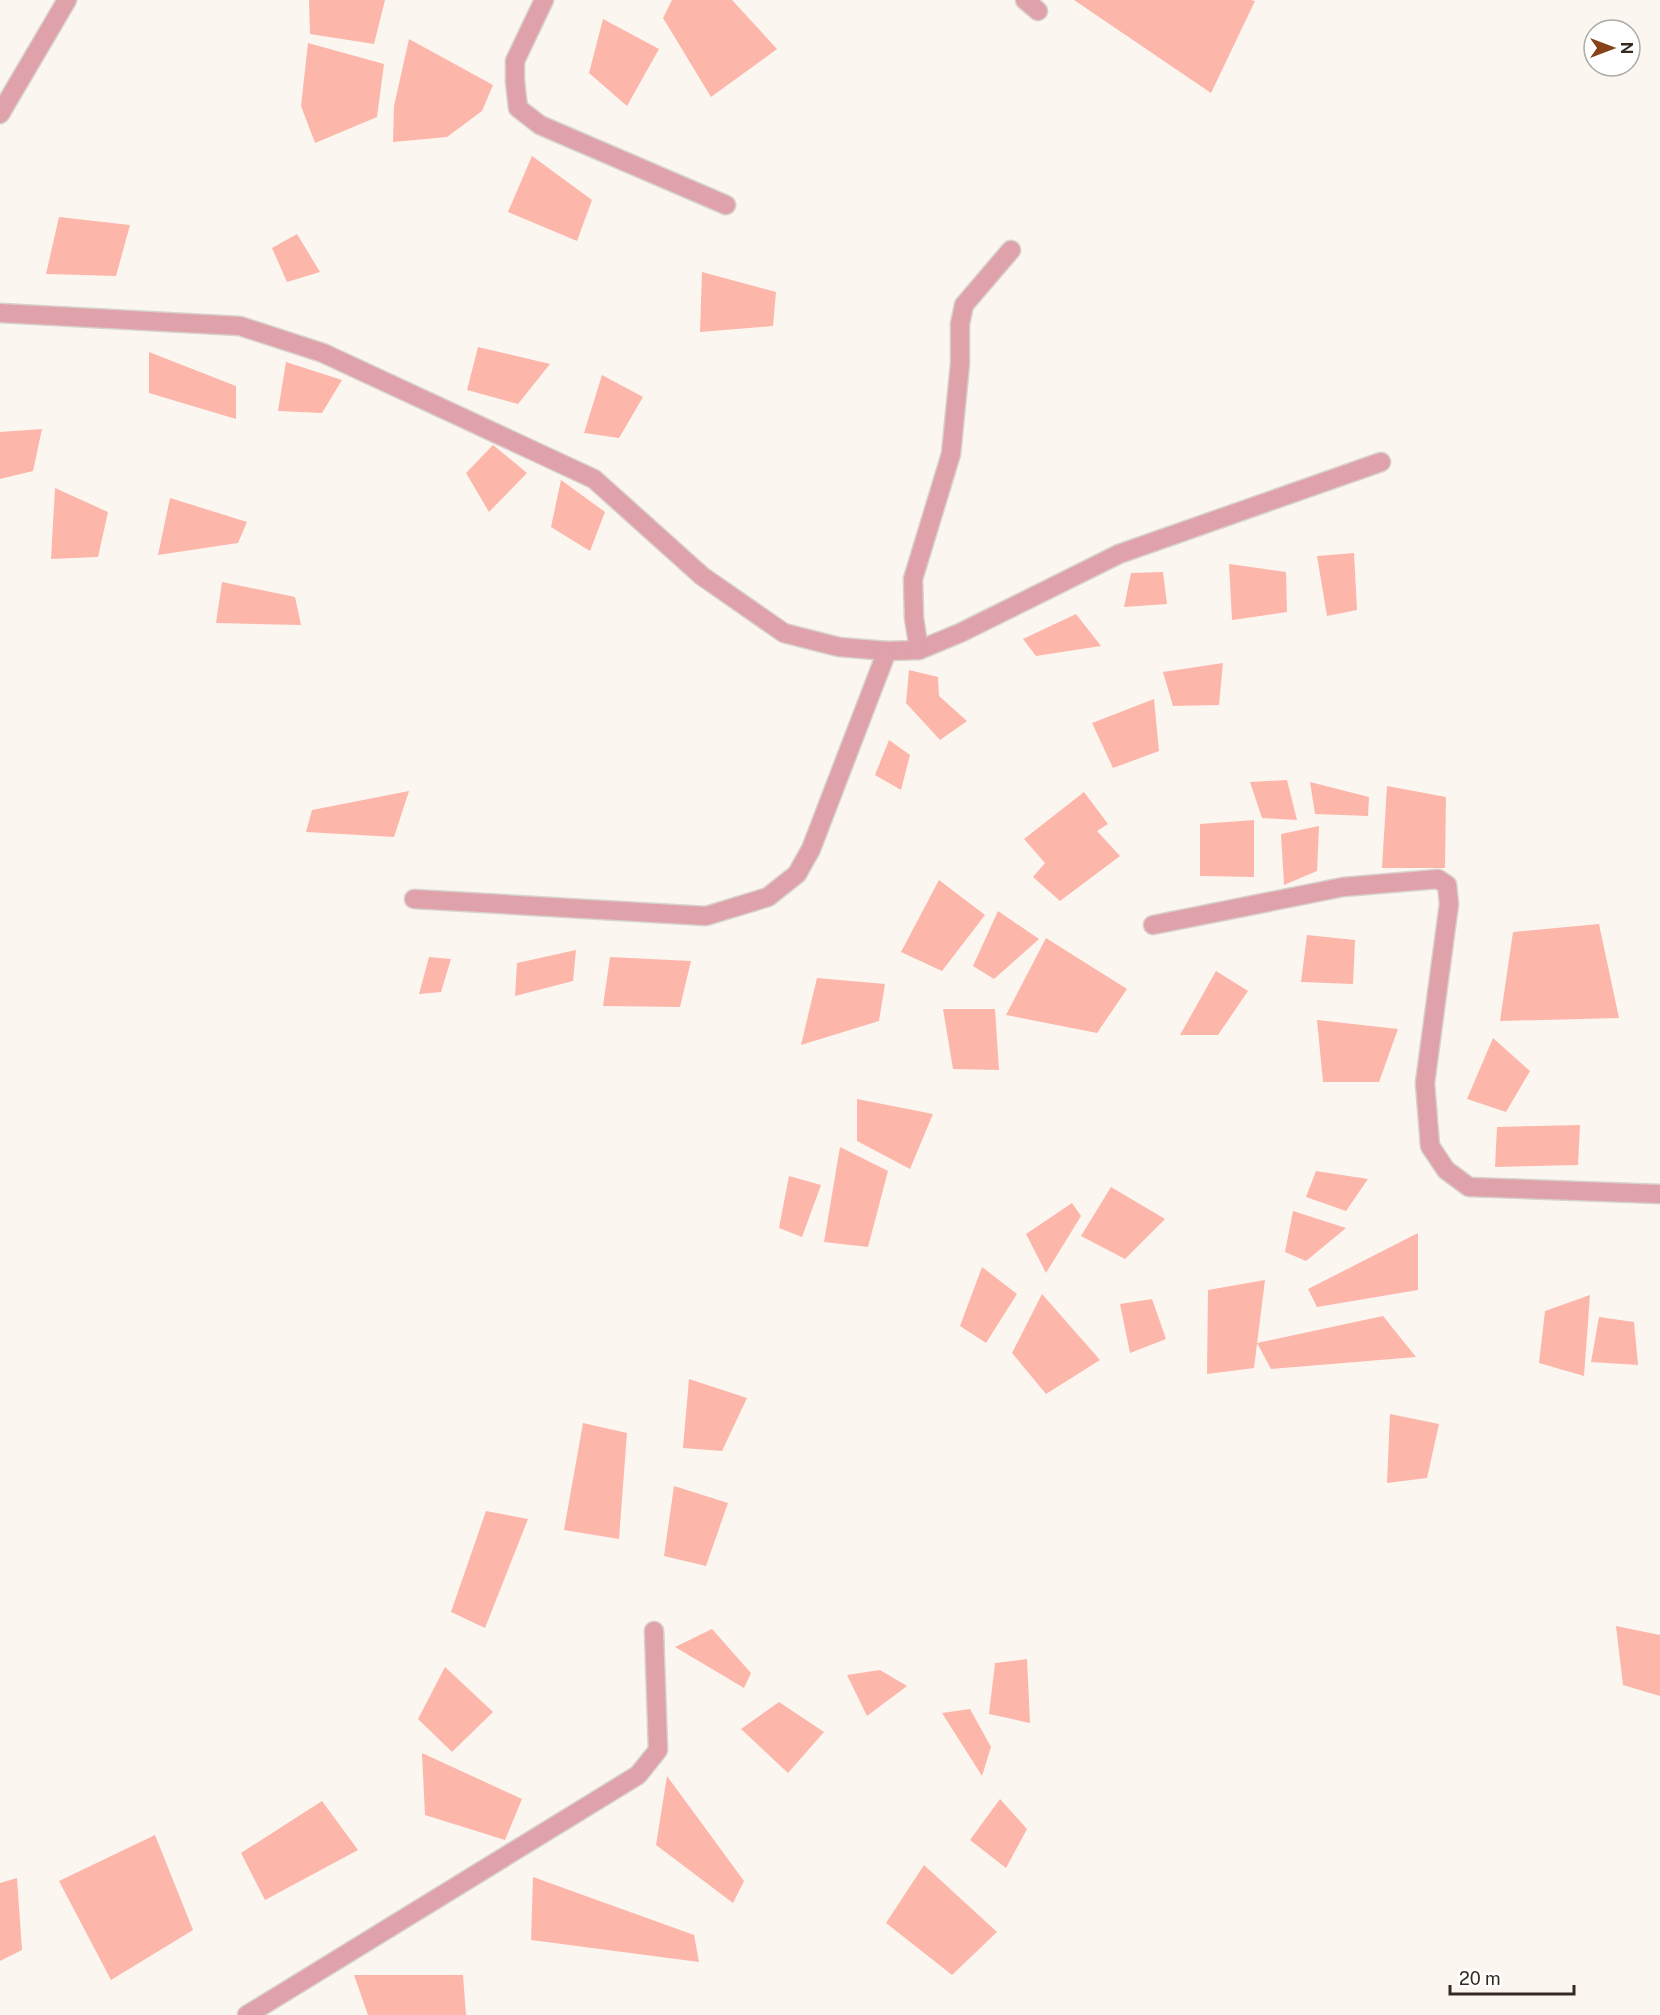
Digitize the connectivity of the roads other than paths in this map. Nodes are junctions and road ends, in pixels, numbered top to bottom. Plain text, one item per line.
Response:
1 (67, 0) edge
2 (544, 0) edge
3 (0, 114) edge
4 (726, 205) dead end
5 (1011, 250) dead end
6 (0, 313) edge
7 (1381, 462) dead end
8 (919, 650) junction
9 (887, 651) junction
10 (414, 899) dead end
11 (1153, 925) dead end
12 (1660, 1194) edge
13 (654, 1631) dead end
14 (247, 2015) edge

1 - 3 street
2 - 4 street
5 - 8 street
6 - 9 street
7 - 8 street
8 - 9 street
9 - 10 street
11 - 12 street
13 - 14 street

